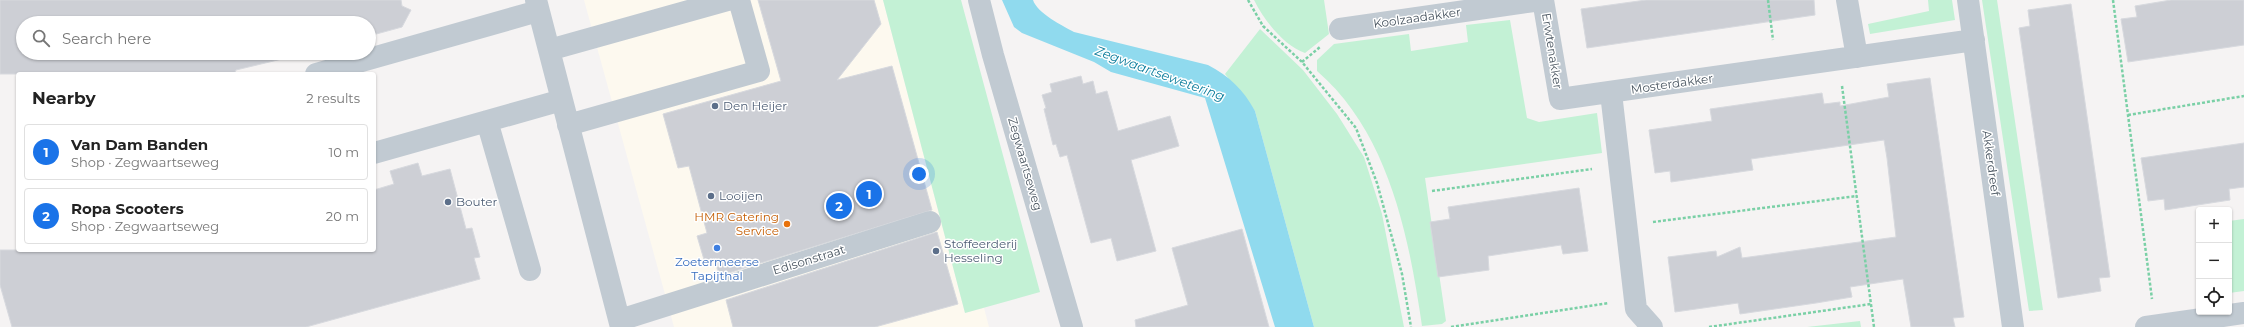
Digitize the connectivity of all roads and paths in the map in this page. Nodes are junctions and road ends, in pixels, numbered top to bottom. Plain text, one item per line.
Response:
1 (728, 0) edge
2 (739, 0) edge
3 (980, 0) edge
4 (1248, 0) edge
5 (1542, 0) edge
6 (1768, 0) edge
7 (1847, 0) edge
8 (1968, 0) edge
9 (2113, 0) edge
10 (537, 5) edge
11 (1340, 29) dead end
12 (1974, 40) junction
13 (549, 50) junction
14 (376, 55) edge
15 (1847, 59) junction
16 (361, 60) edge
17 (1776, 69) junction
18 (322, 72) edge
19 (1611, 92) junction
20 (2244, 96) edge
21 (562, 100) junction
22 (2128, 115) junction
23 (487, 121) junction
24 (568, 125) junction
25 (376, 152) edge
26 (1619, 165) junction
27 (1432, 191) dead end
28 (1857, 196) junction
29 (930, 222) dead end
30 (1626, 225) junction
31 (530, 270) dead end
32 (1635, 300) junction
33 (1871, 304) junction
34 (2244, 313) edge
35 (620, 323) edge
36 (2151, 326) edge
37 (1072, 327) edge
38 (1411, 327) edge
39 (1451, 327) edge
40 (1652, 327) edge
41 (1709, 327) edge
42 (1874, 327) edge
43 (2013, 327) edge

1 - 13 street
2 - 24 street
3 - 37 street, Zegwaartseweg
4 - 38 path
5 - 11 street, Koolzaadakker
5 - 19 street, Erwtenakker
6 - 17 path
7 - 15 street
8 - 12 street, Akkerdreef
9 - 22 path
10 - 13 street, Edisonstraat
10 - 14 street
12 - 15 street, Mosterdakker
12 - 43 street, Akkerdreef
13 - 21 street, Edisonstraat
15 - 17 street, Mosterdakker
15 - 28 path
16 - 18 street
17 - 19 street, Mosterdakker
19 - 26 street
20 - 22 path
21 - 23 street
21 - 24 street, Edisonstraat
22 - 36 path
23 - 25 street
23 - 31 street
24 - 35 street, Edisonstraat
26 - 27 path
26 - 30 street
28 - 30 path
28 - 33 path
29 - 35 street, Edisonstraat
30 - 32 street
32 - 39 path
32 - 40 street
33 - 41 path
33 - 42 path
34 - 36 street

